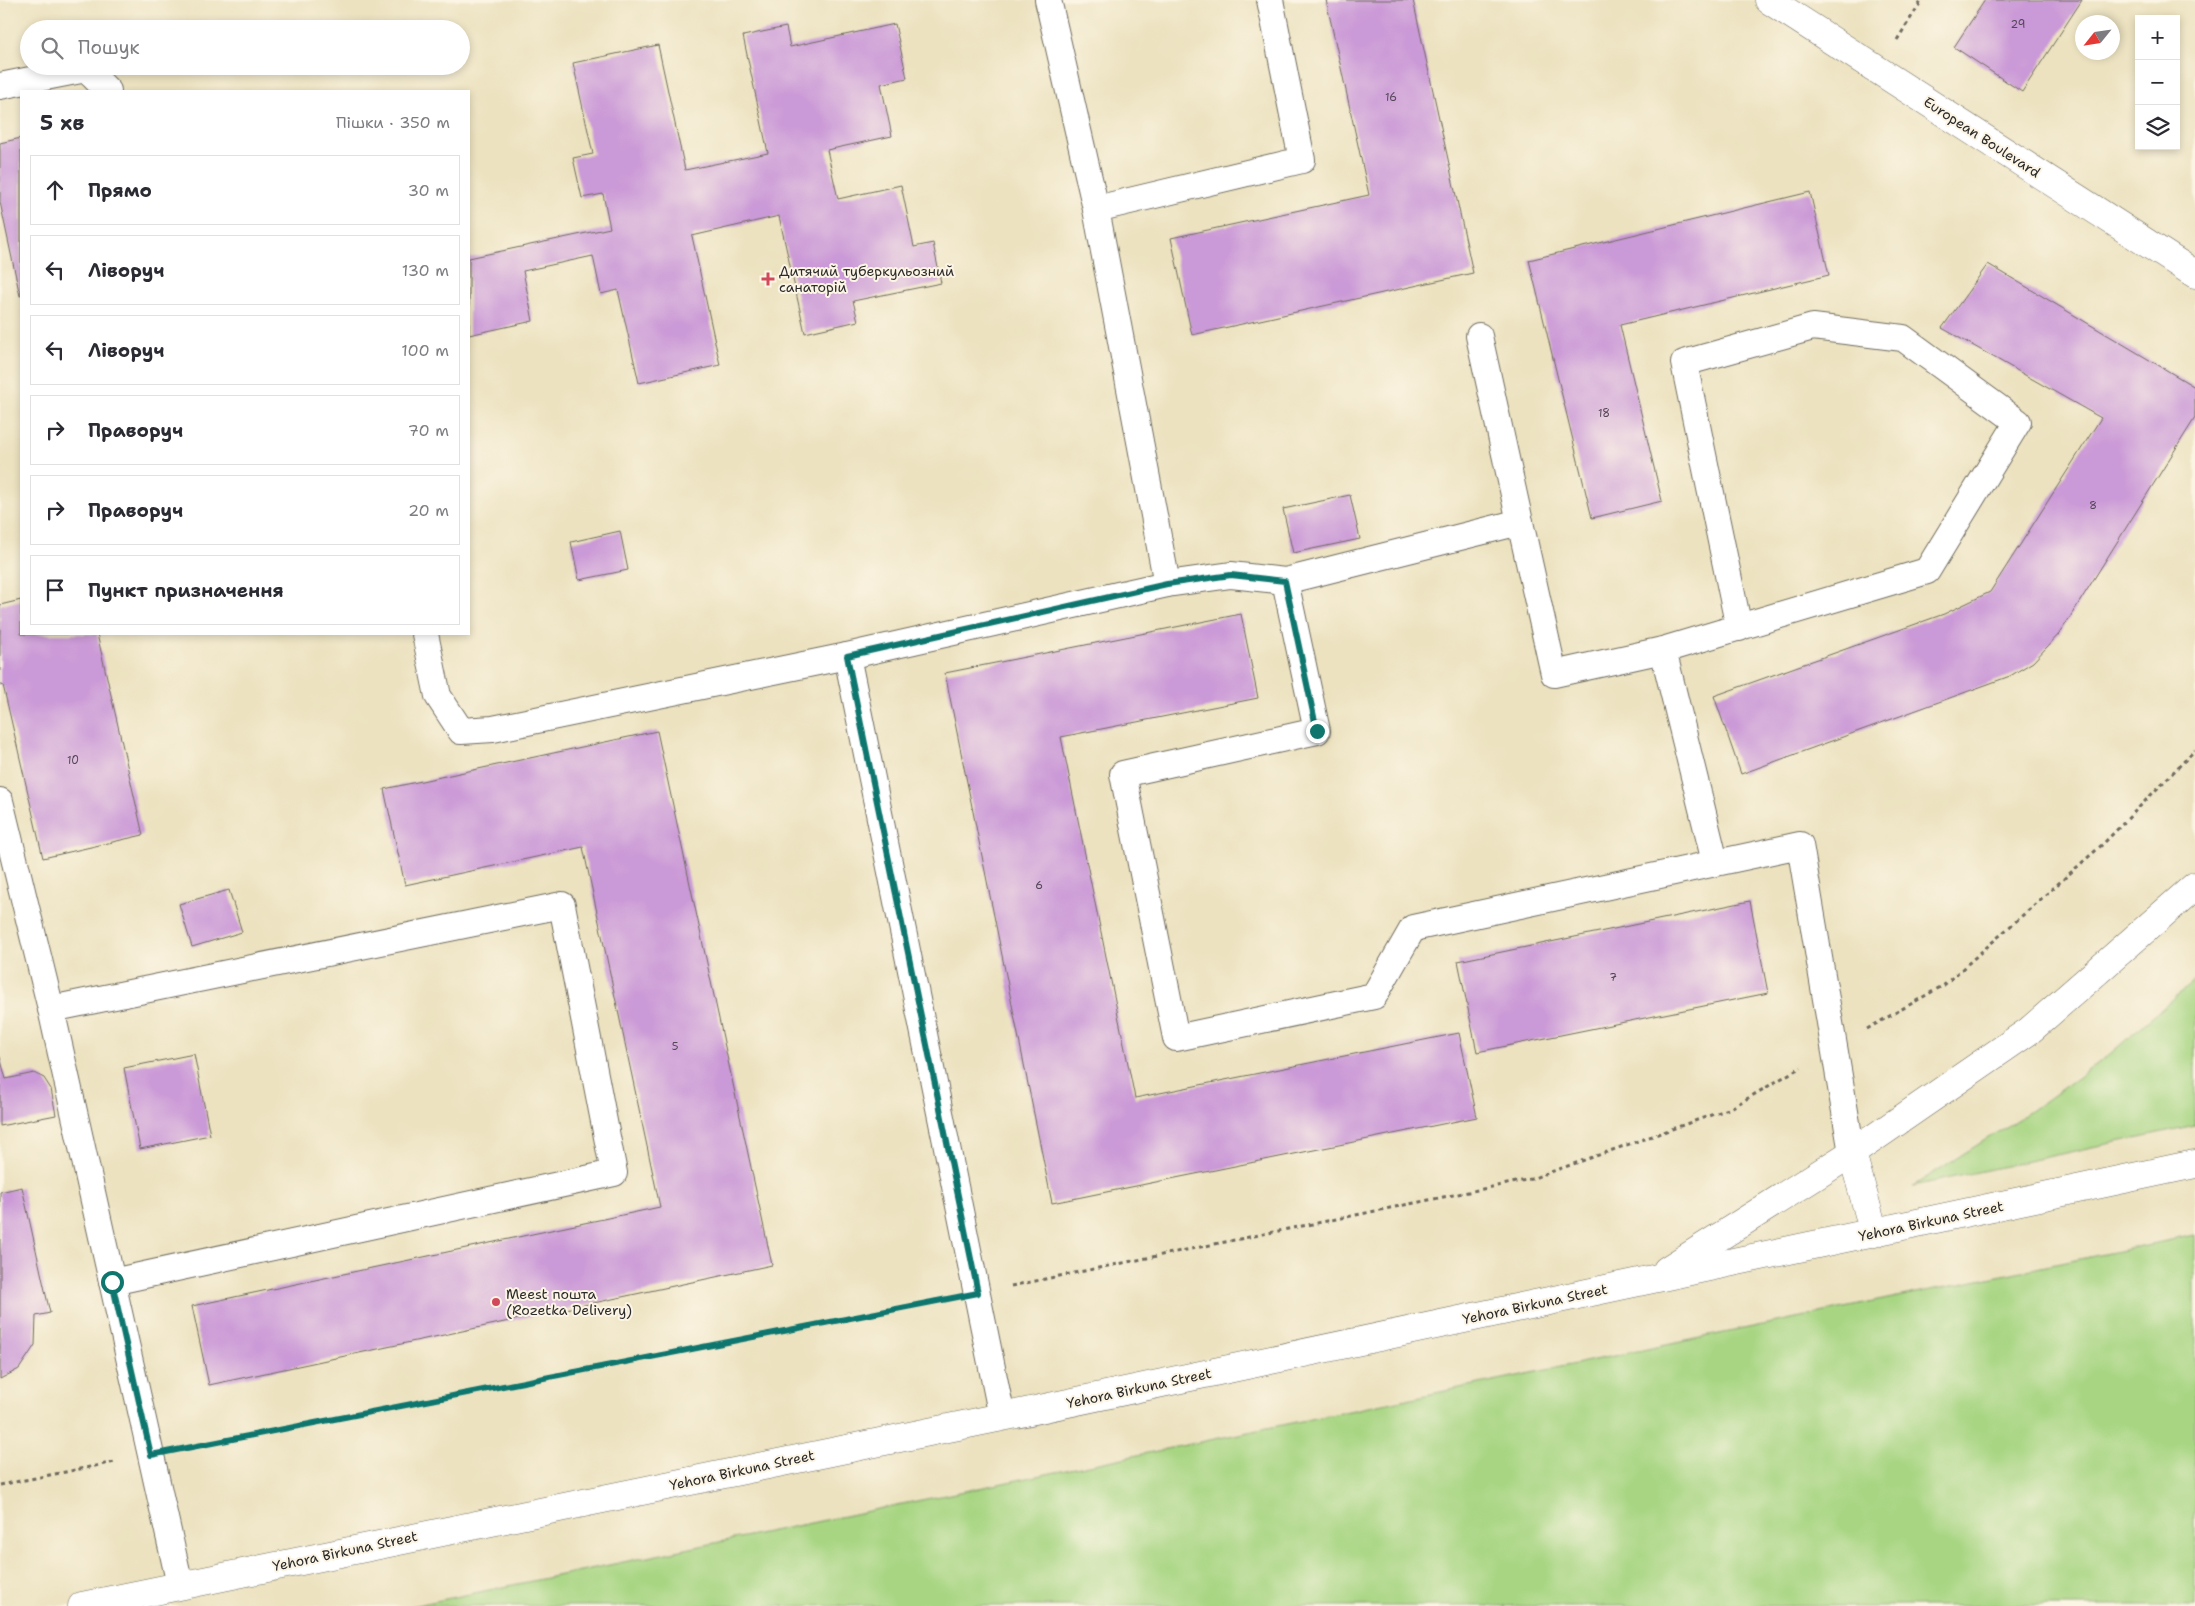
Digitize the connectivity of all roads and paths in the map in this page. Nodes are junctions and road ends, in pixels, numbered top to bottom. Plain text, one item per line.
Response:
1 (1048, 0) edge
2 (1270, 0) edge
3 (1768, 0) edge
4 (1922, 0) edge
5 (1878, 70) junction
6 (56, 75) edge
7 (92, 75) edge
8 (0, 86) edge
9 (107, 90) edge
10 (1096, 209) junction
11 (2195, 274) edge
12 (1479, 336) dead end
13 (1520, 522) junction
14 (1285, 581) junction
15 (1167, 584) junction
16 (1739, 628) junction
17 (425, 635) edge
18 (1663, 650) junction
19 (847, 656) junction
20 (2195, 750) edge
21 (0, 801) edge
22 (1715, 862) junction
23 (2195, 886) edge
24 (52, 1009) junction
25 (1833, 1048) junction
26 (1852, 1153) junction
27 (2195, 1164) edge
28 (1874, 1233) junction
29 (1653, 1279) junction
30 (112, 1282) junction
31 (978, 1293) junction
32 (1002, 1417) junction
33 (151, 1455) junction
34 (0, 1485) edge
35 (180, 1584) junction
36 (82, 1606) edge

1 - 10 lane
2 - 10 lane
3 - 5 street, European Boulevard
4 - 5 path
5 - 11 street, European Boulevard
6 - 8 lane
7 - 9 lane
10 - 15 lane
12 - 13 lane
13 - 14 lane
13 - 18 lane
14 - 15 lane
14 - 22 lane
15 - 19 lane
16 - 16 lane
16 - 18 lane
17 - 19 lane
18 - 22 lane
19 - 31 lane
20 - 25 path
21 - 24 lane
22 - 25 lane
23 - 26 street
24 - 30 lane
24 - 30 lane
25 - 26 lane
25 - 31 path
26 - 28 street
26 - 29 street
27 - 28 street, Yehora Birkuna Street
28 - 29 street, Yehora Birkuna Street
29 - 32 street, Yehora Birkuna Street
30 - 33 lane
31 - 32 lane
31 - 33 path
32 - 35 street, Yehora Birkuna Street
33 - 34 path
33 - 35 lane
35 - 36 street, Yehora Birkuna Street

